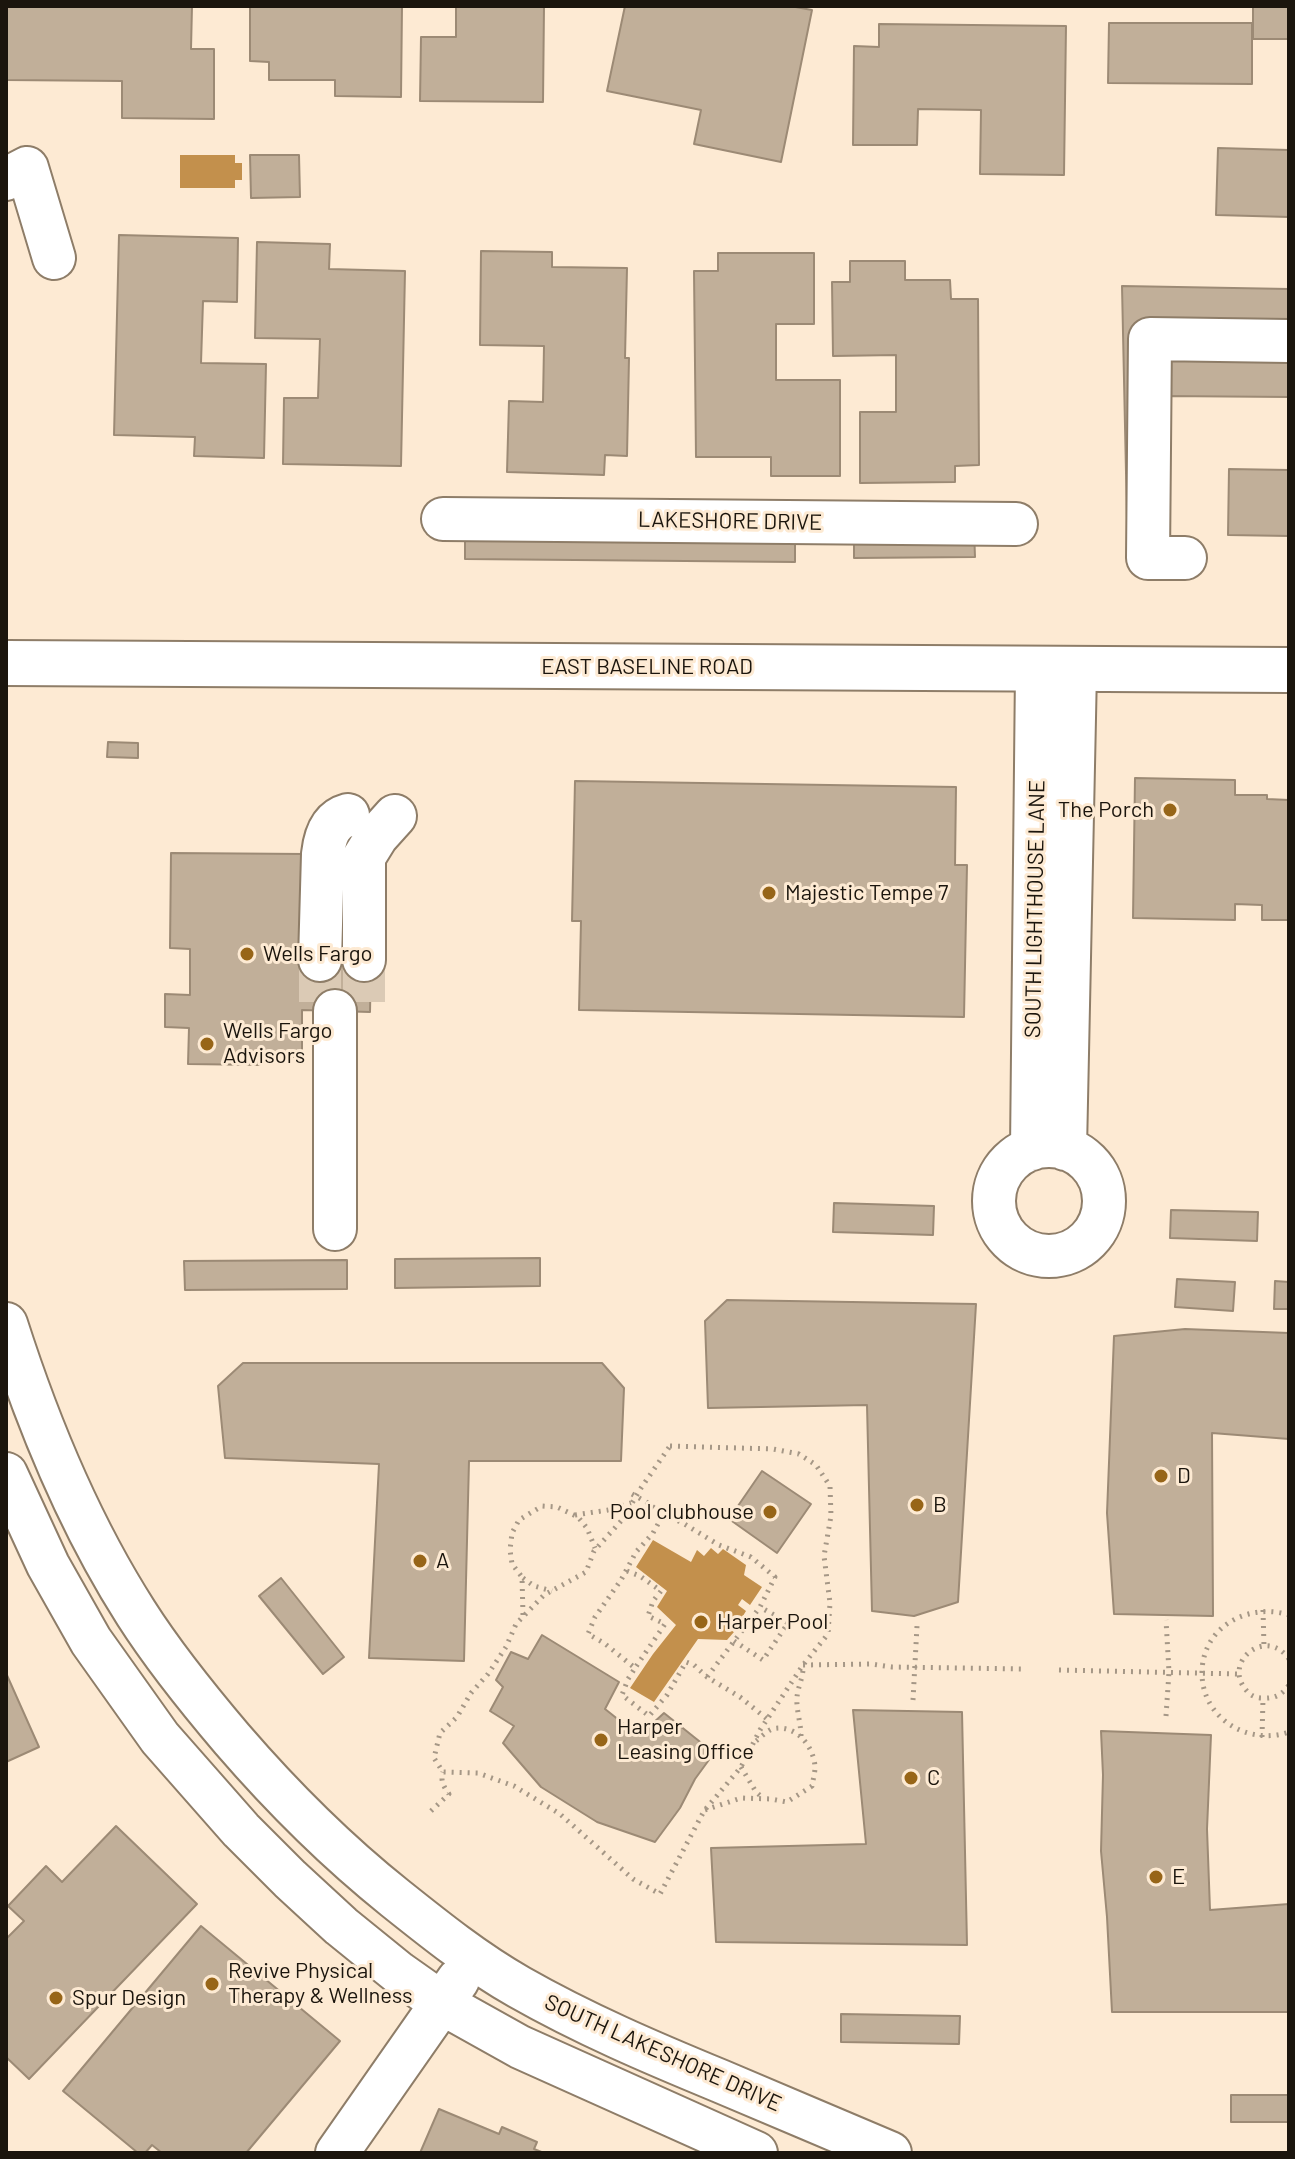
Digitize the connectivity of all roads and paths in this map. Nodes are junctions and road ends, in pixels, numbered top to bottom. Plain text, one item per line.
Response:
1 (6, 179) edge
2 (54, 258) dead end
3 (1289, 341) edge
4 (443, 519) dead end
5 (1016, 524) dead end
6 (1185, 558) dead end
7 (6, 663) edge
8 (1056, 670) junction
9 (1289, 670) edge
10 (372, 816) dead end
11 (343, 960) tunnel mouth
12 (343, 1011) tunnel mouth
13 (1049, 1149) dead end
14 (342, 1229) dead end
15 (6, 1324) edge
16 (63, 1475) junction
17 (11, 1486) edge
18 (634, 1495) junction
19 (633, 1503) junction
20 (574, 1515) junction
21 (663, 1515) junction
22 (595, 1549) junction
23 (627, 1571) junction
24 (522, 1577) junction
25 (552, 1591) junction
26 (760, 1607) junction
27 (1263, 1610) junction
28 (1289, 1615) edge
29 (523, 1616) junction
30 (1166, 1620) dead end
31 (917, 1626) dead end
32 (734, 1641) junction
33 (1264, 1646) junction
34 (1289, 1659) edge
35 (803, 1665) junction
36 (915, 1667) junction
37 (635, 1668) junction
38 (1026, 1669) dead end
39 (1059, 1670) dead end
40 (1169, 1672) junction
41 (1202, 1673) junction
42 (1239, 1674) junction
43 (707, 1677) junction
44 (1289, 1685) edge
45 (1263, 1699) junction
46 (913, 1700) dead end
47 (1166, 1716) dead end
48 (767, 1719) junction
49 (1289, 1732) edge
50 (801, 1736) junction
51 (1262, 1737) junction
52 (753, 1743) junction
53 (741, 1767) junction
54 (443, 1772) junction
55 (764, 1799) junction
56 (431, 1811) dead end
57 (704, 1811) junction
58 (473, 1957) junction
59 (443, 2004) junction
60 (337, 2153) edge
61 (756, 2153) edge
62 (890, 2153) edge

1 - 2 street
3 - 6 street
4 - 5 street, LAKESHORE DRIVE
7 - 8 main road, EAST BASELINE ROAD
8 - 9 main road, EAST BASELINE ROAD
8 - 13 street, SOUTH LIGHTHOUSE LANE
10 - 11 street
12 - 14 street
15 - 16 street, SOUTH LAKESHORE DRIVE
16 - 17 street
16 - 58 street, SOUTH LAKESHORE DRIVE
17 - 59 street
18 - 19 path
18 - 21 path
18 - 35 path
19 - 20 path
19 - 22 path
20 - 22 path
20 - 24 path
21 - 23 path
21 - 26 path
22 - 25 path
23 - 37 path
23 - 37 path
24 - 25 path
24 - 29 path
25 - 29 path
26 - 32 path
26 - 32 path
27 - 28 path
27 - 33 path
27 - 41 path
29 - 54 path
30 - 40 path
31 - 36 path
32 - 43 path
33 - 34 path
33 - 42 path
35 - 36 path
35 - 48 path
35 - 50 path
36 - 38 path
36 - 46 path
37 - 43 path
39 - 40 path
40 - 41 path
40 - 47 path
41 - 42 path
41 - 51 path
42 - 45 path
43 - 48 path
44 - 45 path
45 - 51 path
48 - 52 path
49 - 51 path
50 - 52 path
50 - 55 path
52 - 53 path
53 - 55 path
53 - 57 path
54 - 56 path
54 - 57 path
55 - 57 path
58 - 59 street
58 - 62 street, SOUTH LAKESHORE DRIVE
59 - 60 street
59 - 61 street

